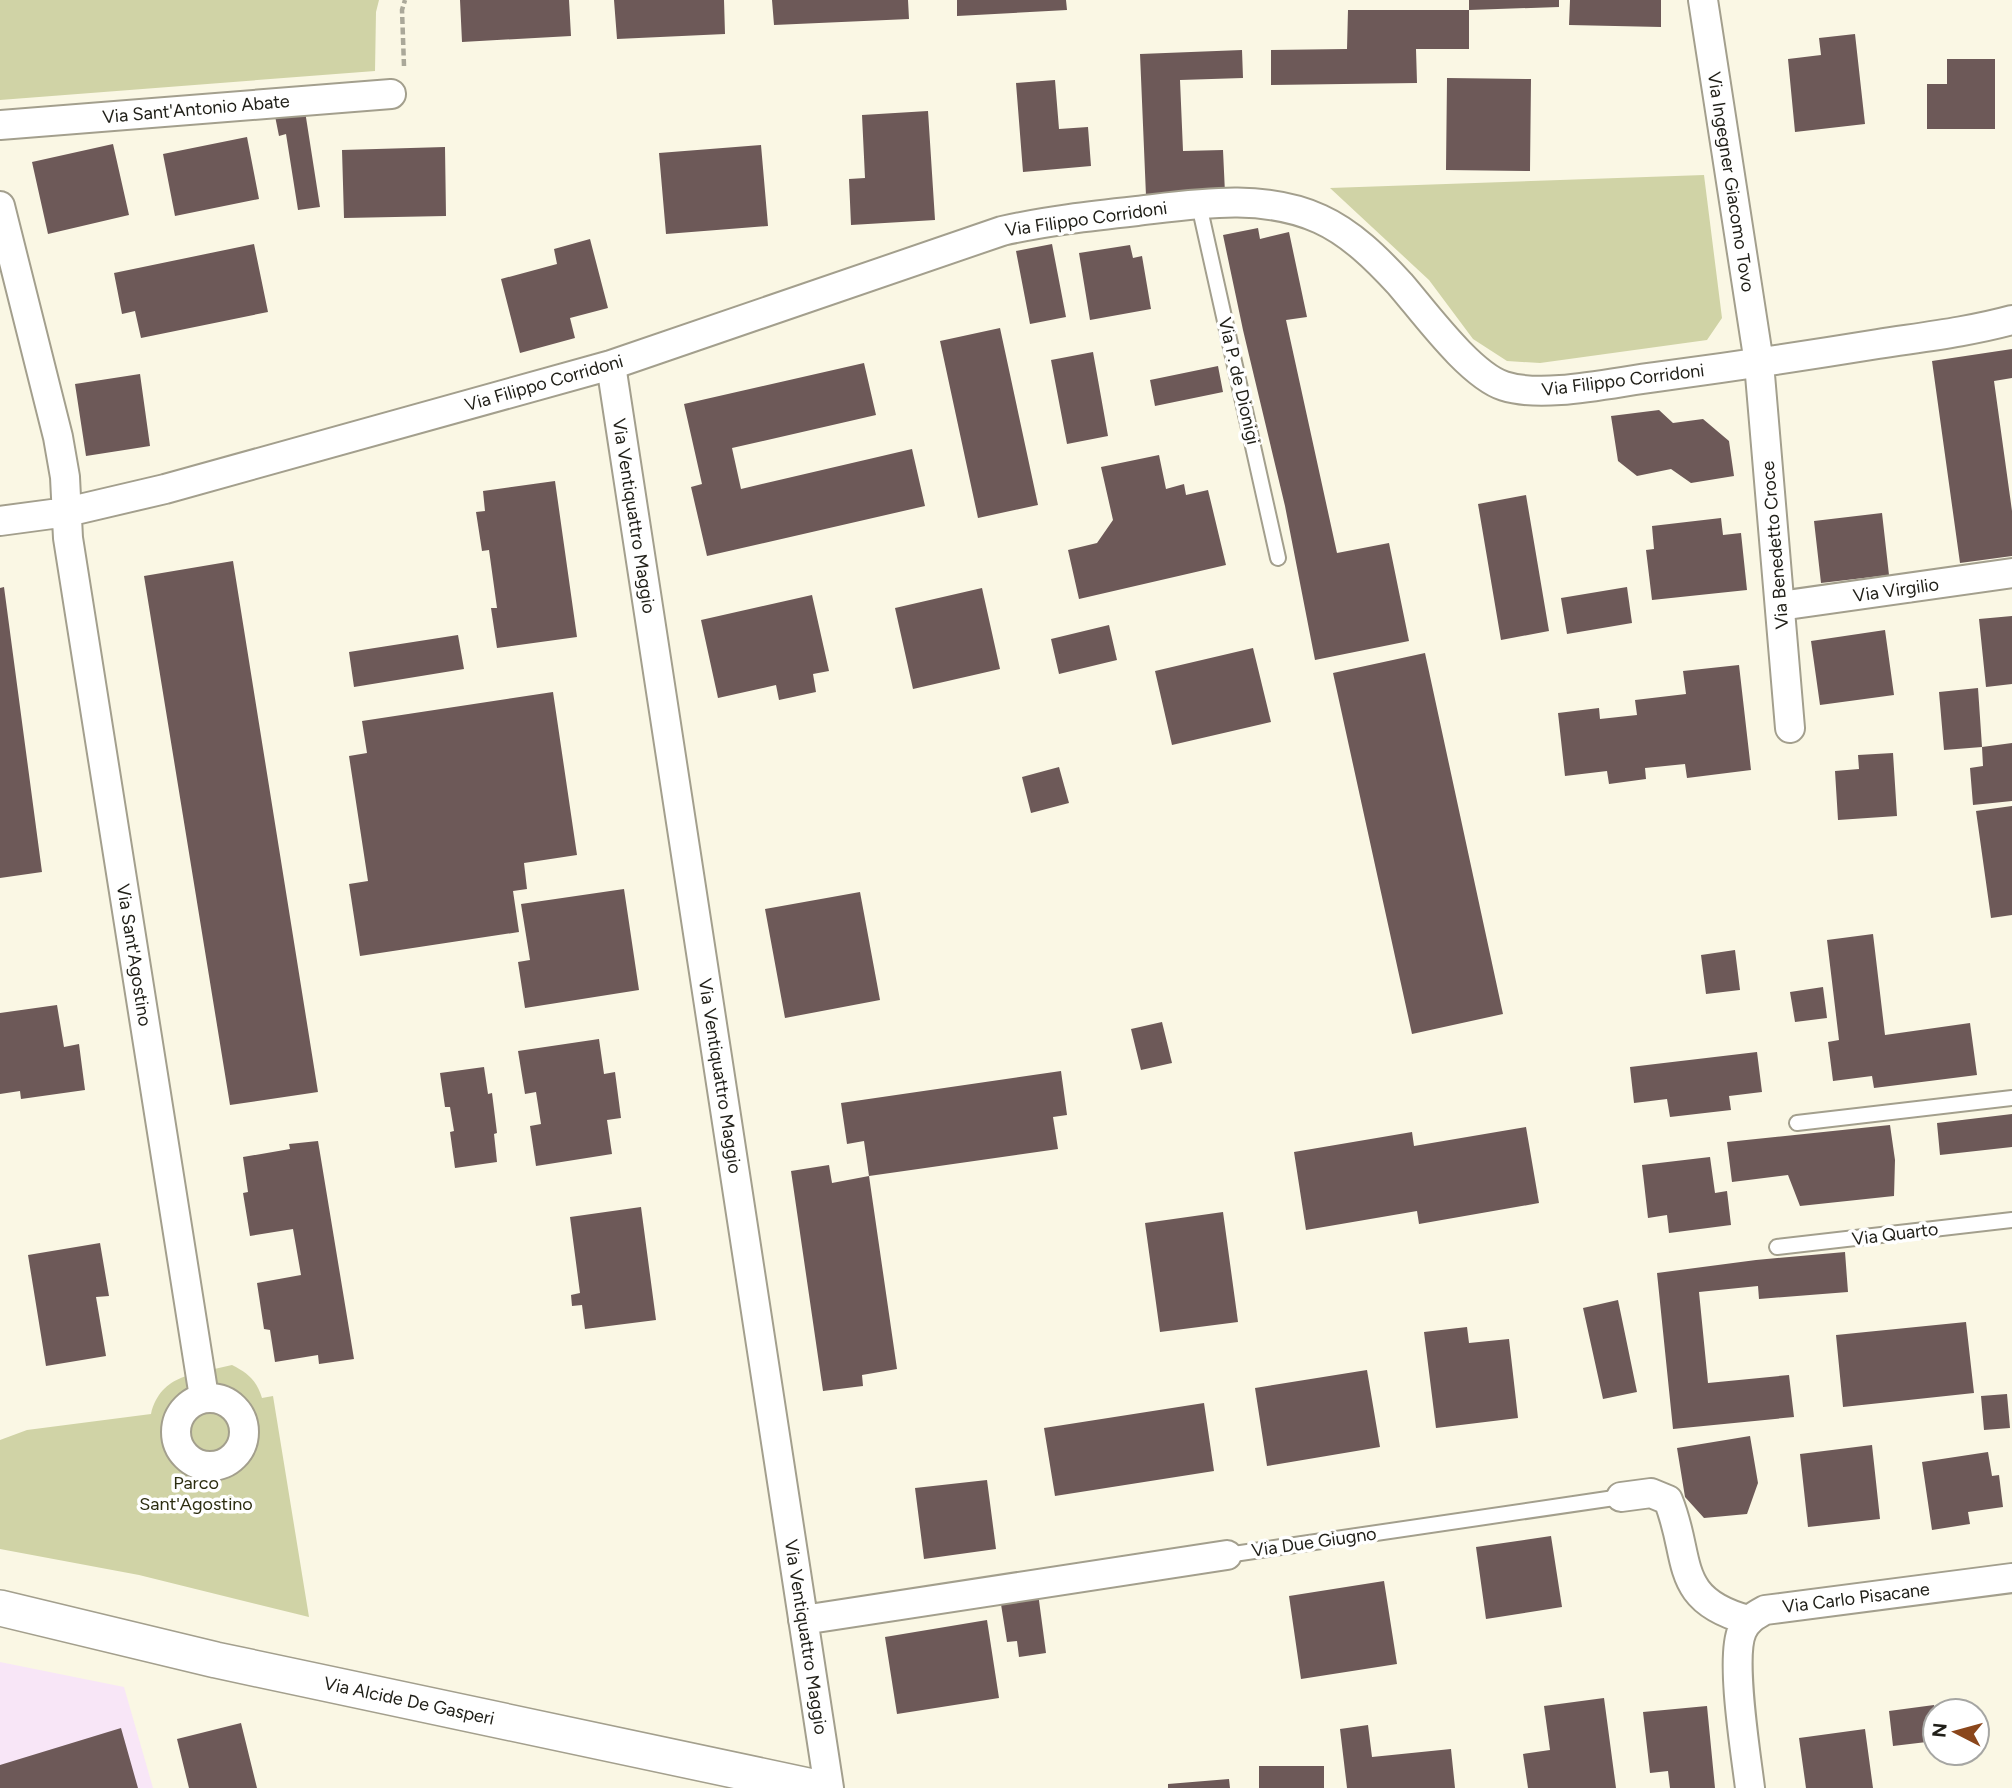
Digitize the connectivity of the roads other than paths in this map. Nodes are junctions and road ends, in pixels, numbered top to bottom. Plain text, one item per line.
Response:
1 (1703, 0) edge
2 (391, 94) road end
3 (0, 125) edge
4 (1199, 205) junction
5 (0, 206) edge
6 (2012, 320) edge
7 (1759, 363) junction
8 (611, 365) junction
9 (67, 512) junction
10 (0, 521) edge
11 (1278, 558) dead end
12 (2012, 573) edge
13 (1780, 607) junction
14 (1790, 728) dead end
15 (2012, 1098) edge
16 (1797, 1123) dead end
17 (2012, 1220) edge
18 (1777, 1247) dead end
19 (204, 1397) dead end
20 (1621, 1497) joint
21 (1227, 1555) joint
22 (2012, 1578) edge
23 (0, 1608) edge
24 (803, 1620) junction
25 (1748, 1620) junction
26 (818, 1788) edge
27 (830, 1788) edge
28 (1750, 1788) edge

1 - 7 street, Via Ingegner Giacomo Tovo
2 - 3 street, Via Sant'Antonio Abate
4 - 7 street, Via Filippo Corridoni
4 - 8 street, Via Filippo Corridoni
4 - 11 lane, Via P. de Dionigi
5 - 9 street
6 - 7 street, Via Filippo Corridoni
7 - 13 street, Via Benedetto Croce
8 - 9 street, Via Filippo Corridoni
8 - 24 street, Via Ventiquattro Maggio
9 - 10 street, Via Filippo Corridoni
9 - 19 street, Via Sant'Agostino
12 - 13 street, Via Virgilio
13 - 14 street, Via Benedetto Croce
15 - 16 lane
17 - 18 lane, Via Quarto
20 - 21 lane, Via Due Giugno
20 - 25 street, Via Due Giugno
21 - 24 street, Via Due Giugno
22 - 25 street, Via Carlo Pisacane
23 - 26 street, Via Alcide De Gasperi
24 - 27 street, Via Ventiquattro Maggio
25 - 28 street

